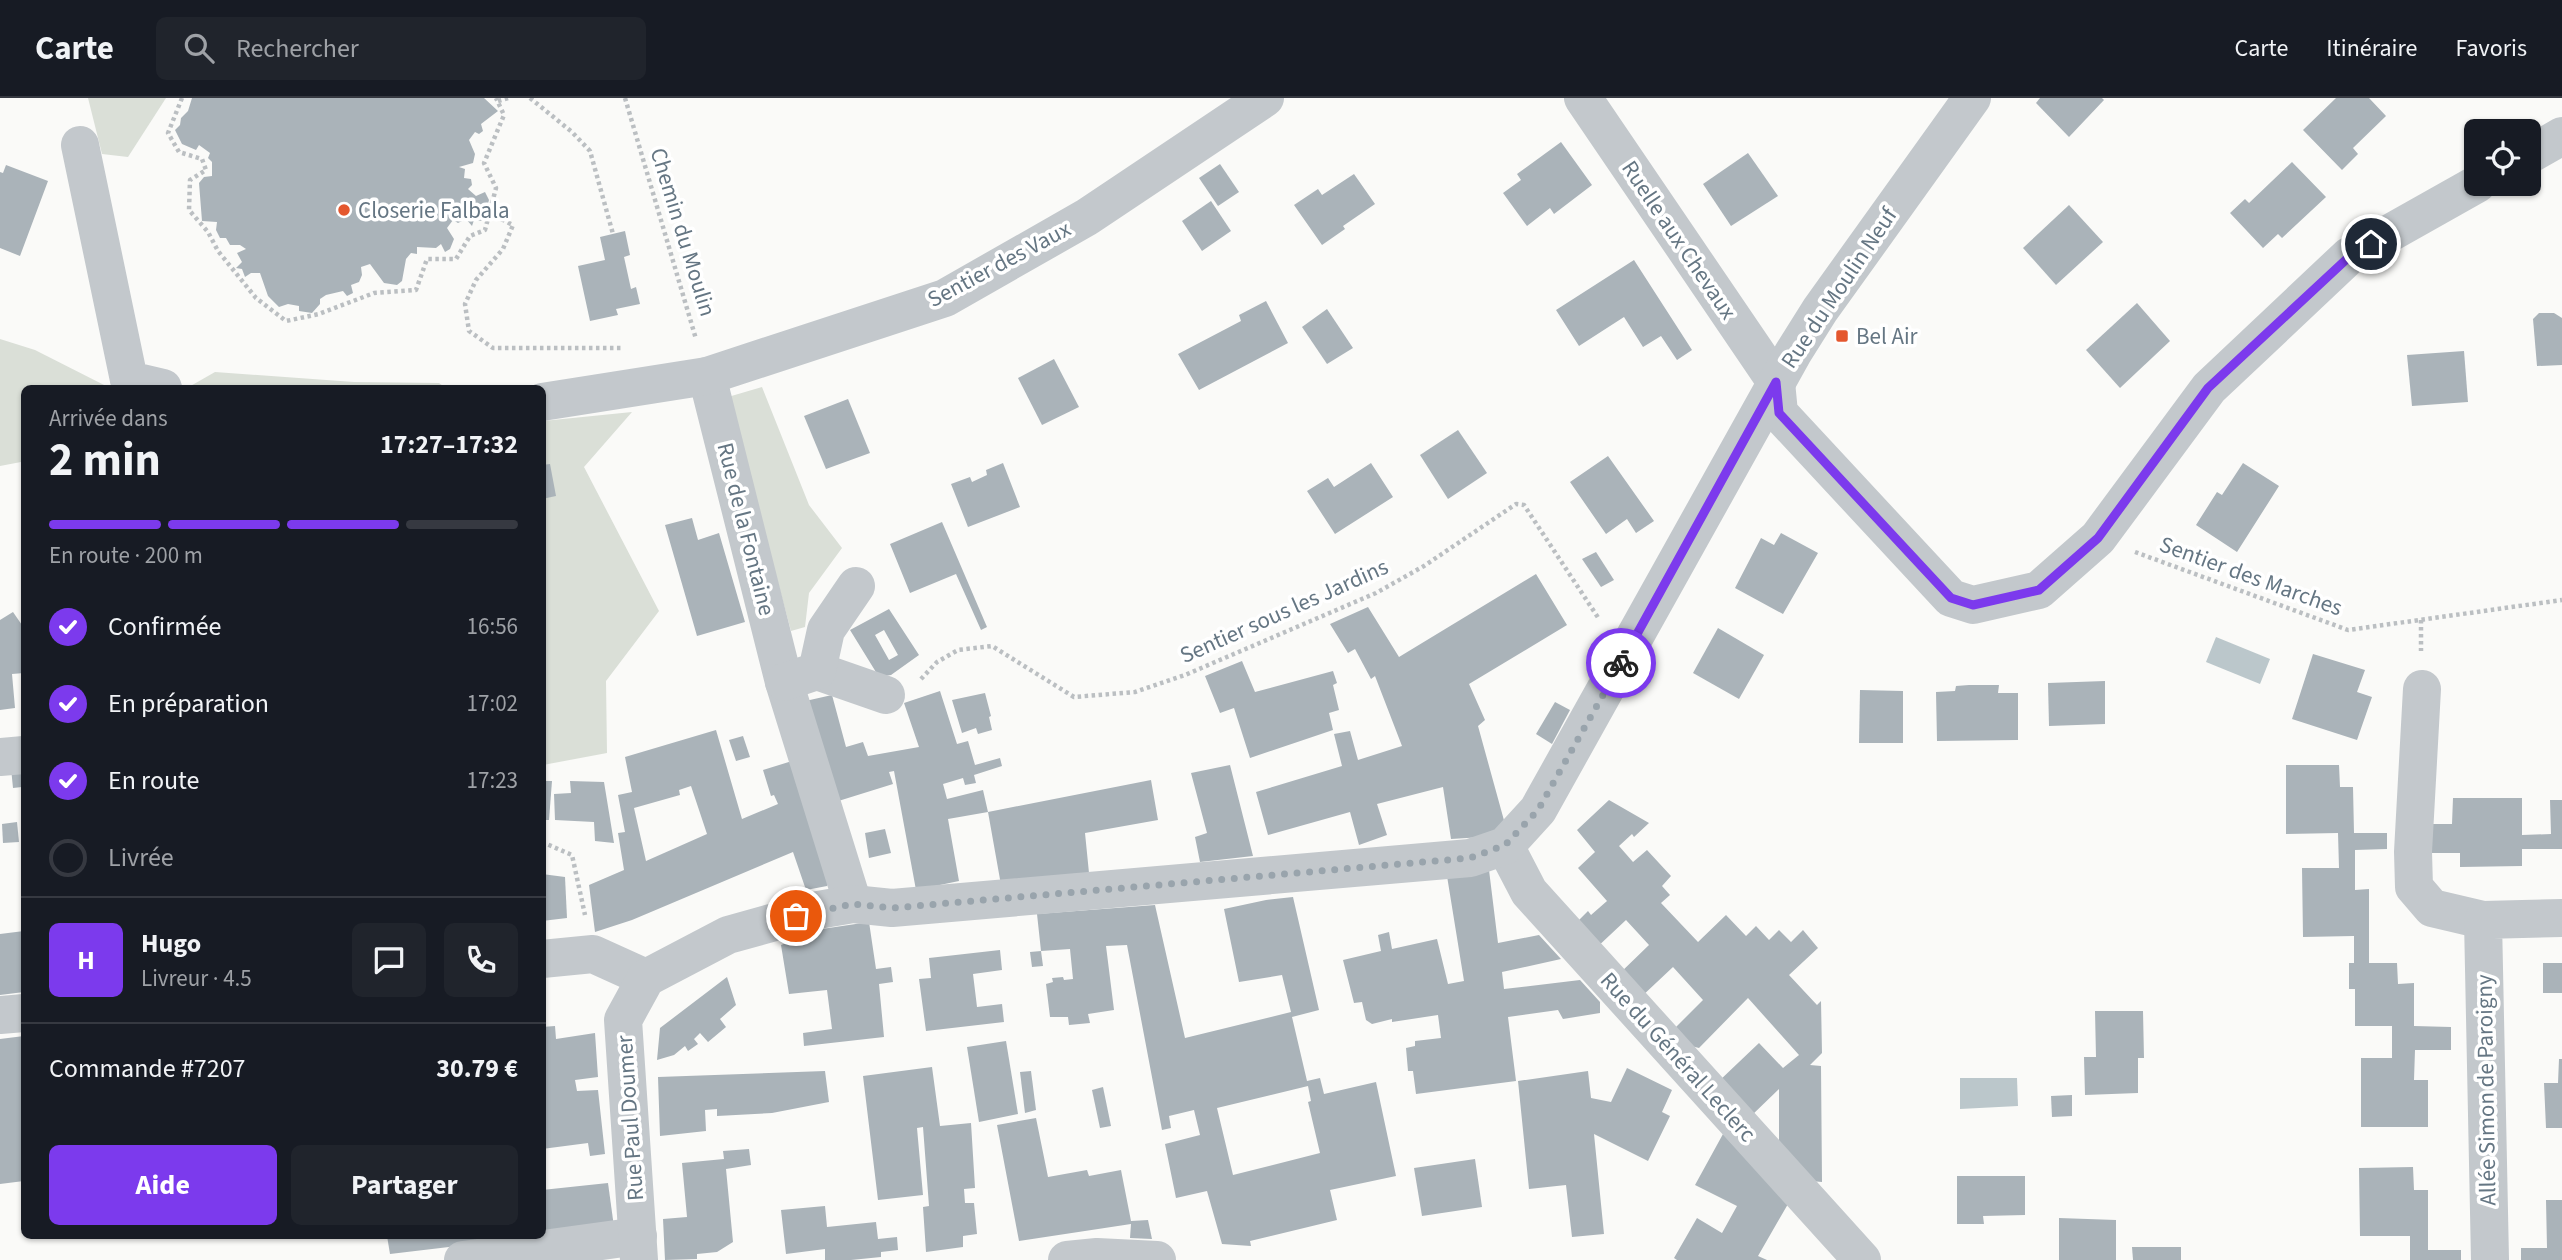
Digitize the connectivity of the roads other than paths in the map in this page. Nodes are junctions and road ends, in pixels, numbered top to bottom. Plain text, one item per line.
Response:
1 (1265, 98) edge
2 (1583, 98) edge
3 (1972, 98) edge
4 (2562, 136) edge
5 (80, 145) dead end
6 (2541, 148) edge
7 (2464, 191) edge
8 (707, 376) junction
9 (1776, 382) junction
10 (150, 385) edge
11 (546, 401) edge
12 (856, 586) dead end
13 (800, 676) junction
14 (2422, 689) dead end
15 (886, 695) road end
16 (21, 755) edge
17 (0, 757) edge
18 (1505, 845) junction
19 (853, 904) junction
20 (2562, 918) edge
21 (2483, 920) junction
22 (546, 959) edge
23 (646, 978) junction
24 (21, 1013) edge
25 (0, 1015) edge
26 (639, 1248) edge
27 (463, 1260) edge
28 (1067, 1260) edge
29 (1157, 1260) edge
30 (1862, 1260) edge
31 (2490, 1260) edge

1 - 8 street, Sentier des Vaux
2 - 9 street, Ruelle aux Chevaux
3 - 9 street, Rue du Moulin Neuf
4 - 6 street
5 - 10 street
7 - 9 street
8 - 11 street, Sentier des Vaux
8 - 13 street, Rue de la Fontaine
9 - 18 street, Rue du Moulin Neuf
12 - 13 street, Rue de la Fontaine
13 - 15 street
13 - 19 street, Rue de la Fontaine
14 - 21 street
16 - 17 street
18 - 19 street
18 - 30 street, Rue du Général Leclerc
19 - 23 street
20 - 21 street
21 - 31 street, Allée Simon de Paroigny
22 - 23 street
23 - 26 street, Rue Paul Doumer
24 - 25 street
26 - 27 street
28 - 29 street

